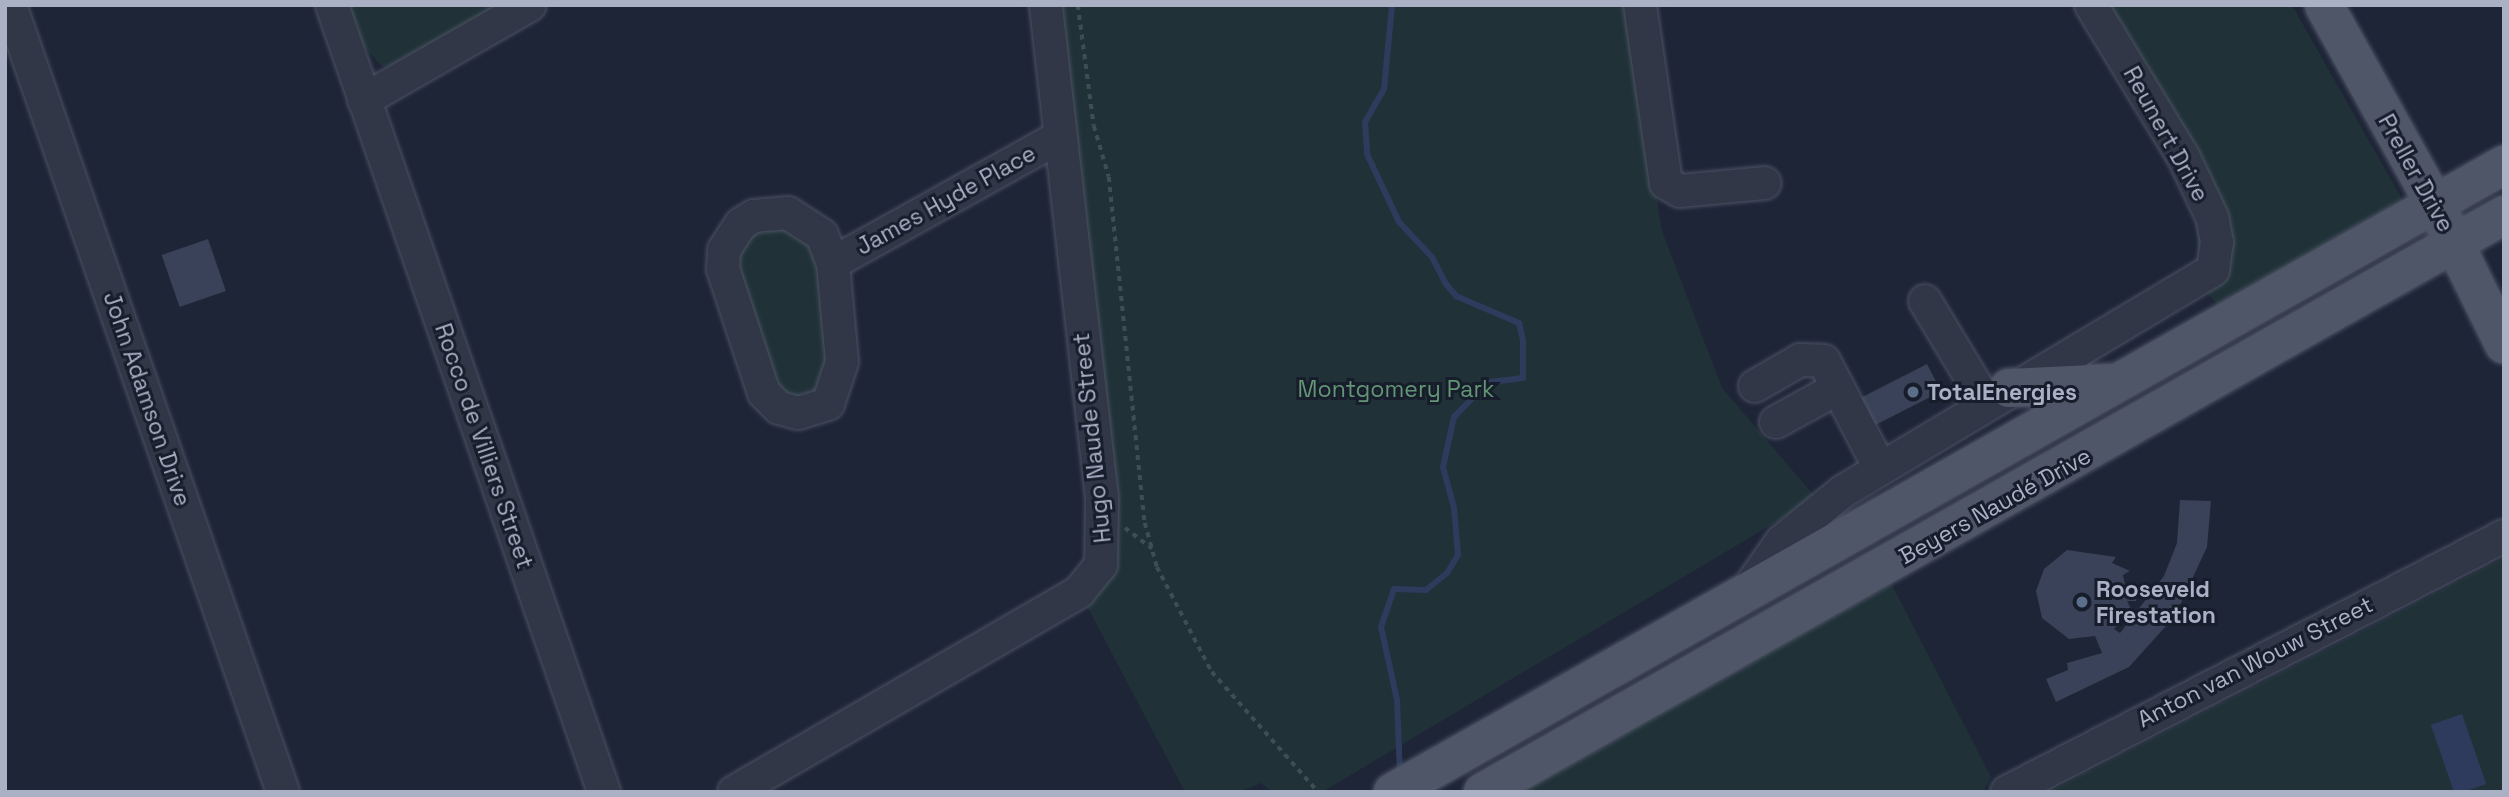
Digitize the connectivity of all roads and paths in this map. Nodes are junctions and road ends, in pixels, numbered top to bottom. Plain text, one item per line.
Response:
1 (10, 5) edge
2 (332, 5) edge
3 (530, 5) edge
4 (1046, 5) edge
5 (1078, 5) edge
6 (1640, 5) edge
7 (2091, 5) edge
8 (2324, 5) edge
9 (364, 100) junction
10 (1059, 138) junction
11 (2504, 165) edge
12 (1765, 183) dead end
13 (2436, 206) junction
14 (2504, 215) edge
15 (2455, 244) junction
16 (833, 263) junction
17 (2213, 270) joint
18 (1925, 301) dead end
19 (2504, 344) edge
20 (2121, 383) junction
21 (1755, 386) dead end
22 (1838, 388) junction
23 (1998, 395) junction
24 (1776, 422) dead end
25 (2007, 447) junction
26 (1880, 468) junction
27 (2029, 487) junction
28 (1866, 527) junction
29 (2504, 536) edge
30 (1889, 566) junction
31 (1744, 595) junction
32 (283, 792) edge
33 (604, 792) edge
34 (734, 792) edge
35 (1318, 792) edge
36 (1394, 792) edge
37 (1483, 792) edge
38 (2007, 792) edge

1 - 32 street, John Adamson Drive
2 - 9 street, Rocco de Villiers Street
3 - 9 street
4 - 10 street, Hugo Naude Street
5 - 35 path
6 - 12 street
7 - 17 street, Reunert Drive
8 - 13 main road, Preller Drive
9 - 33 street, Rocco de Villiers Street
10 - 16 street, James Hyde Place
10 - 34 street, Hugo Naude Street
11 - 13 main road, Beyers Naudé Drive
13 - 15 main road, Preller Drive
13 - 20 main road, Beyers Naudé Drive
14 - 15 main road, Beyers Naudé Drive
15 - 19 main road, Preller Drive
15 - 27 main road, Beyers Naudé Drive
16 - 16 street, James Hyde Place
17 - 23 street, Beyers Naudé Drive
18 - 23 street
20 - 23 main road
20 - 25 main road, Beyers Naudé Drive
21 - 22 street
22 - 24 street
22 - 26 street
23 - 26 street, Beyers Naudé Drive
25 - 27 main road
25 - 28 main road, Beyers Naudé Drive
26 - 31 street, Beyers Naudé Drive
27 - 30 main road, Beyers Naudé Drive
28 - 30 main road
28 - 31 main road, Beyers Naudé Drive
29 - 38 street, Anton van Wouw Street
30 - 37 main road, Beyers Naudé Drive
31 - 36 main road, Beyers Naudé Drive

